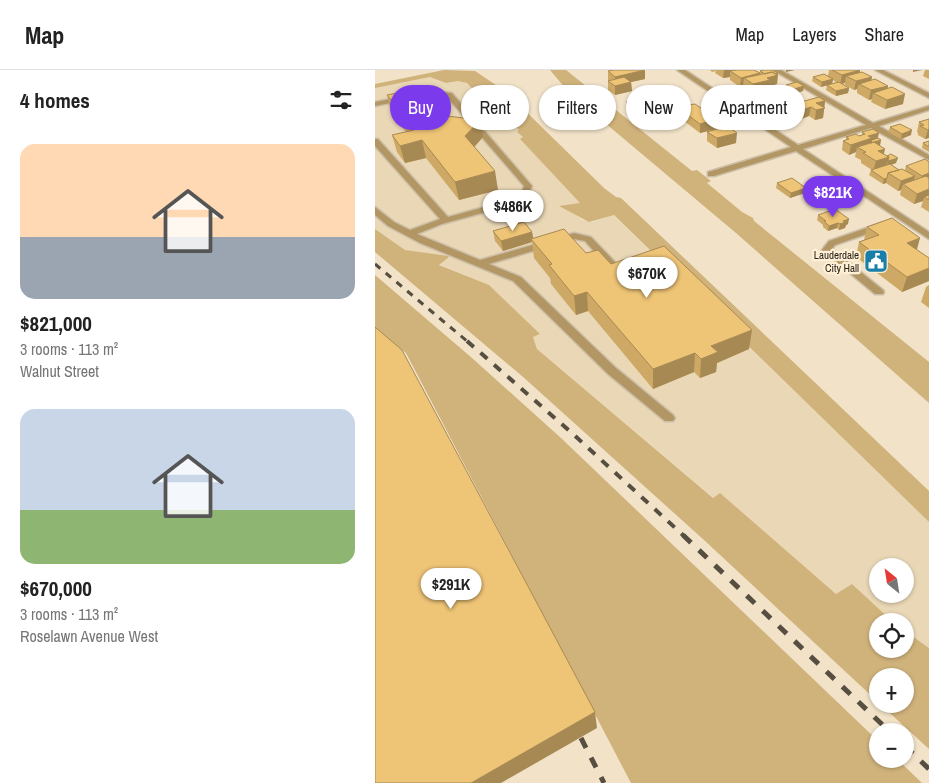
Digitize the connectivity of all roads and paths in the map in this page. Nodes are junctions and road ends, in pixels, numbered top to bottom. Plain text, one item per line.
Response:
1 (679, 70) edge
2 (776, 70) edge
3 (878, 70) edge
4 (929, 96) edge
5 (375, 104) edge
6 (929, 108) edge
7 (871, 125) junction
8 (375, 141) edge
9 (796, 148) junction
10 (929, 158) edge
11 (711, 174) dead end
12 (375, 210) edge
13 (903, 219) junction
14 (446, 220) junction
15 (410, 234) junction
16 (929, 236) edge
17 (482, 264) junction
18 (611, 264) edge
19 (879, 292) dead end
20 (669, 418) dead end

1 - 9 street
2 - 7 street
3 - 4 street
5 - 14 street
6 - 7 street
7 - 9 street
7 - 10 street
8 - 14 street
9 - 11 street
9 - 13 street
12 - 15 street
13 - 16 street
13 - 19 street
14 - 15 street
15 - 17 street
17 - 18 street
17 - 20 street

